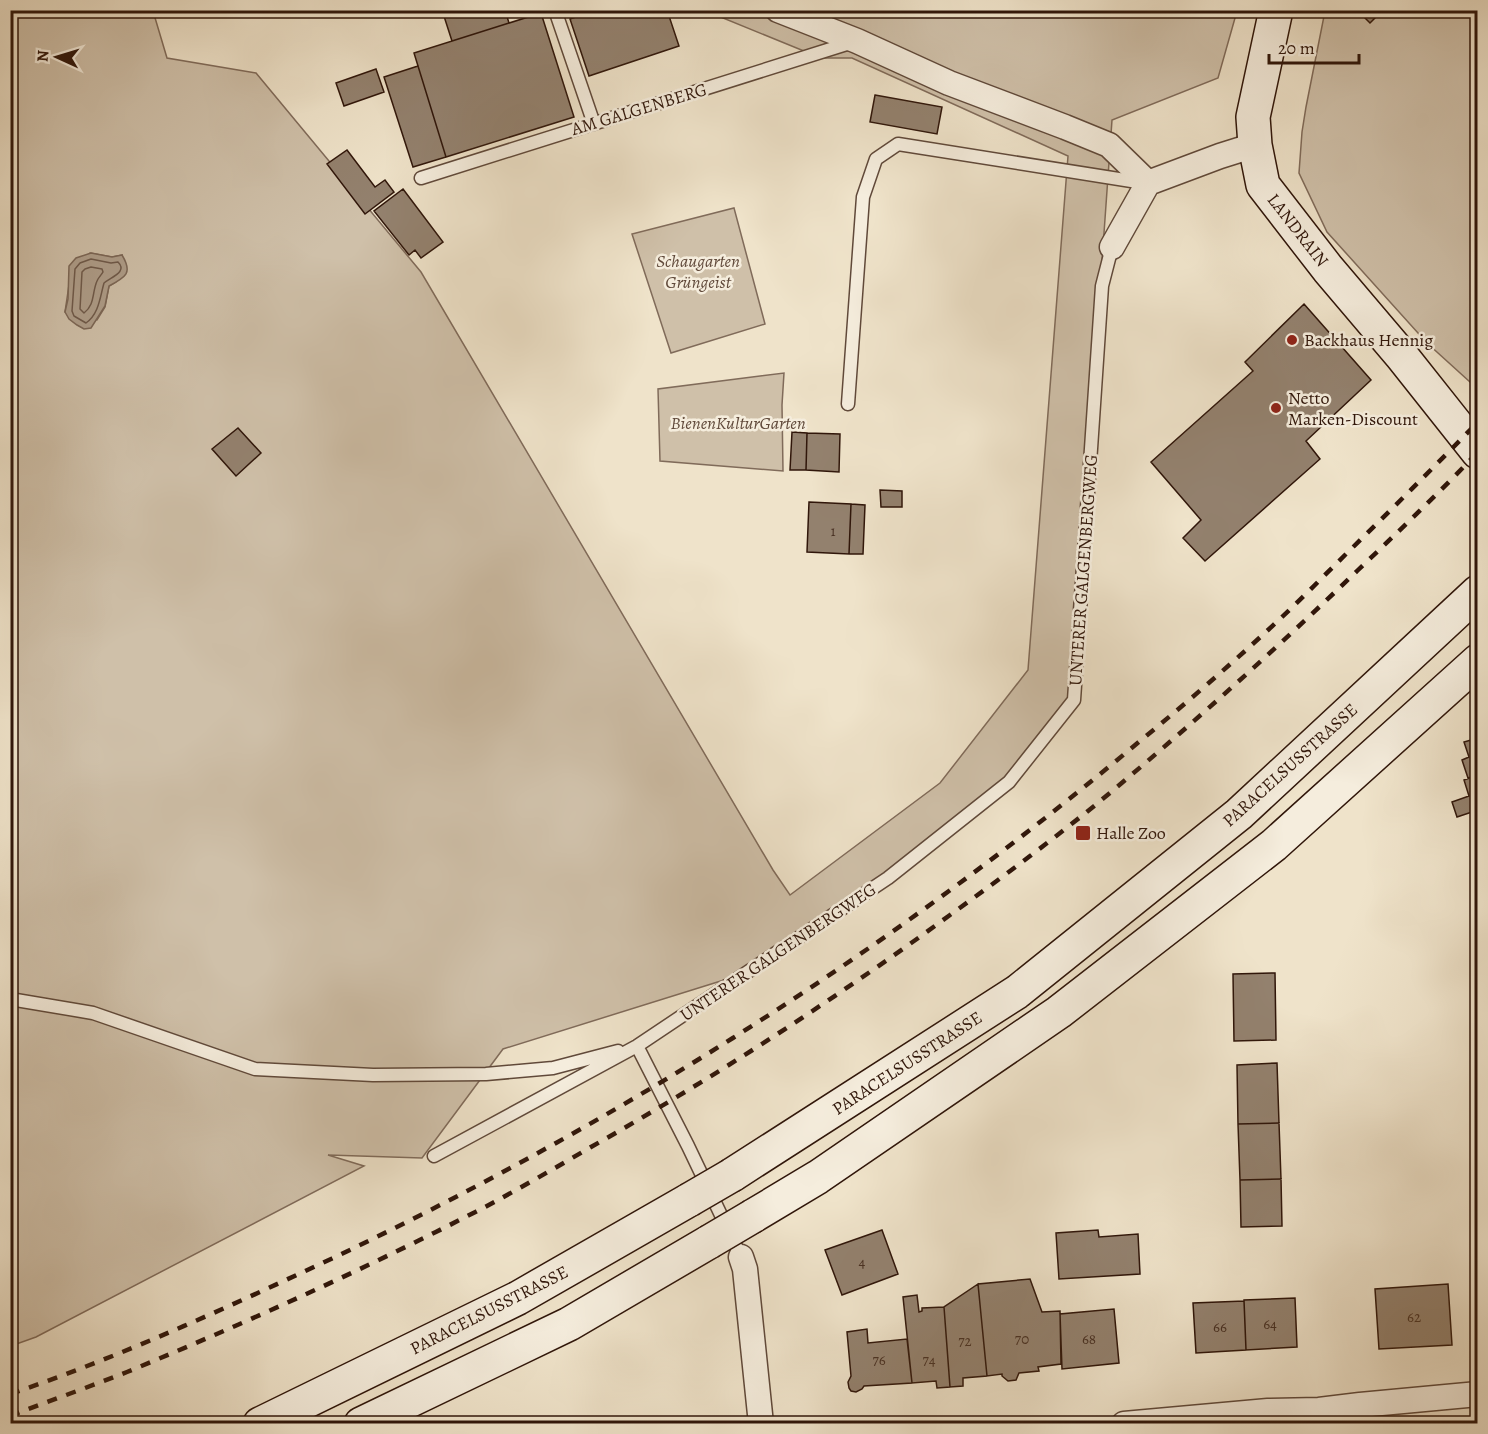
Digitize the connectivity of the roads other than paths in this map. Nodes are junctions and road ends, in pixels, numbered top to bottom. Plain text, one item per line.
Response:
1 (555, 10) edge
2 (778, 10) edge
3 (1276, 10) edge
4 (857, 40) junction
5 (594, 124) junction
6 (1255, 145) junction
7 (422, 178) dead end
8 (1148, 183) junction
9 (1112, 247) joint
10 (848, 404) dead end
11 (1478, 452) edge
12 (1474, 596) edge
13 (1478, 661) edge
14 (10, 999) edge
15 (637, 1046) junction
16 (434, 1156) dead end
17 (741, 1257) joint
18 (1478, 1395) edge
19 (1318, 1417) edge
20 (260, 1424) edge
21 (361, 1424) edge
22 (760, 1424) edge
23 (1124, 1424) edge

1 - 5 lane
2 - 4 street
3 - 6 main road, LANDRAIN
4 - 5 lane, AM GALGENBERG
4 - 8 street
5 - 7 lane, AM GALGENBERG
6 - 8 street
6 - 11 main road, LANDRAIN
8 - 9 street, UNTERER GALGENBERGWEG
8 - 10 lane
9 - 15 lane, UNTERER GALGENBERGWEG
12 - 20 main road, PARACELSUSSTRASSE, bridge
13 - 21 main road, bridge
14 - 15 lane, UNTERER GALGENBERGWEG
15 - 16 lane, UNTERER GALGENBERGWEG
15 - 17 lane
17 - 22 street
18 - 19 street
19 - 23 street

